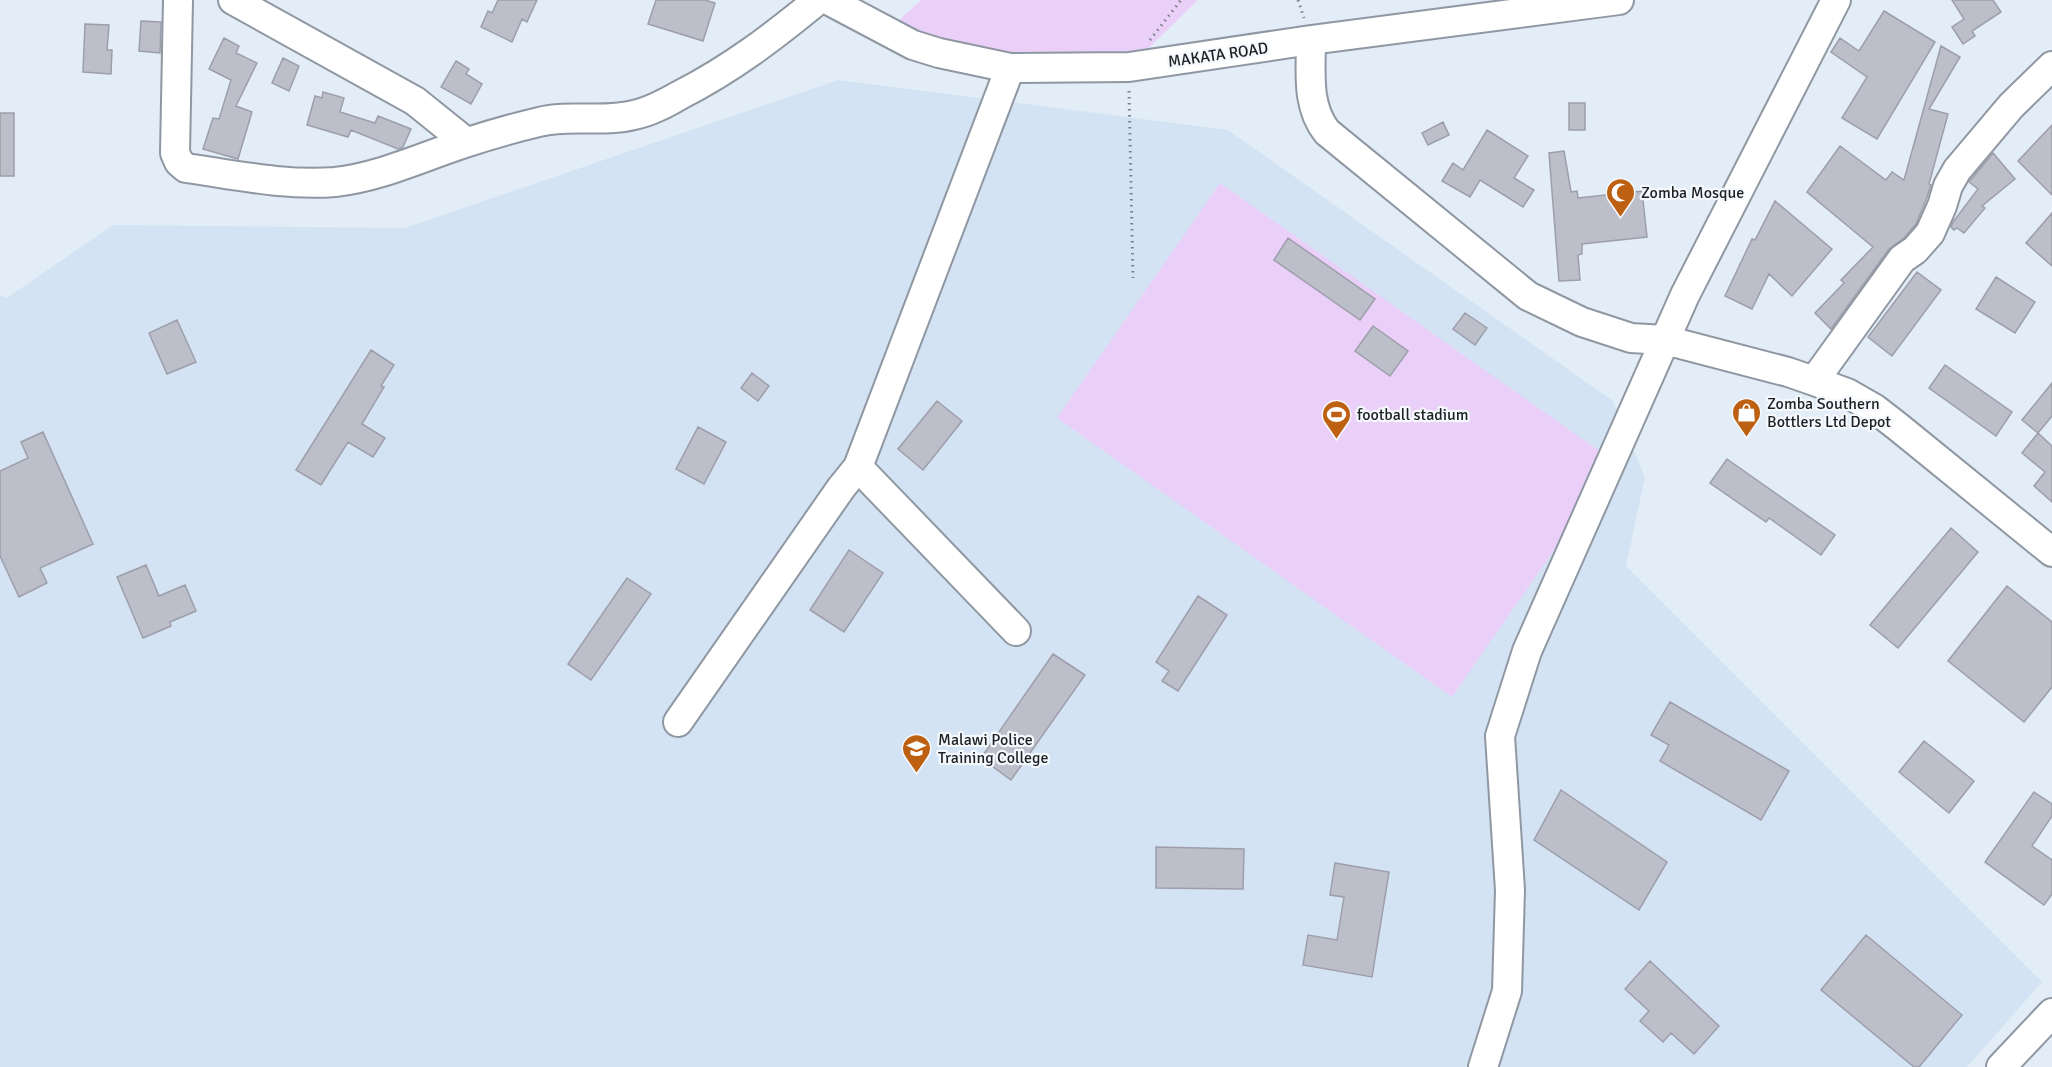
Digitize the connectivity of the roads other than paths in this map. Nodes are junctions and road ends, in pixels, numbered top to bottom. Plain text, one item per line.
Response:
1 (178, 0) edge
2 (232, 0) edge
3 (818, 0) edge
4 (1619, 0) edge
5 (1836, 0) edge
6 (841, 3) edge
7 (1311, 40) junction
8 (2052, 66) edge
9 (1010, 68) junction
10 (466, 142) junction
11 (1665, 340) junction
12 (1814, 381) junction
13 (858, 467) junction
14 (2052, 552) edge
15 (1016, 631) dead end
16 (678, 722) dead end
17 (2052, 1013) edge
18 (1483, 1067) edge
19 (2001, 1067) edge

1 - 10 street
2 - 10 street
3 - 10 street
4 - 7 street, MAKATA ROAD
5 - 11 street
6 - 9 street, MAKATA ROAD
7 - 9 street, MAKATA ROAD
7 - 11 street
8 - 12 street
9 - 13 street
11 - 12 street
11 - 18 street
12 - 14 street
13 - 15 street
13 - 16 street
17 - 19 street

